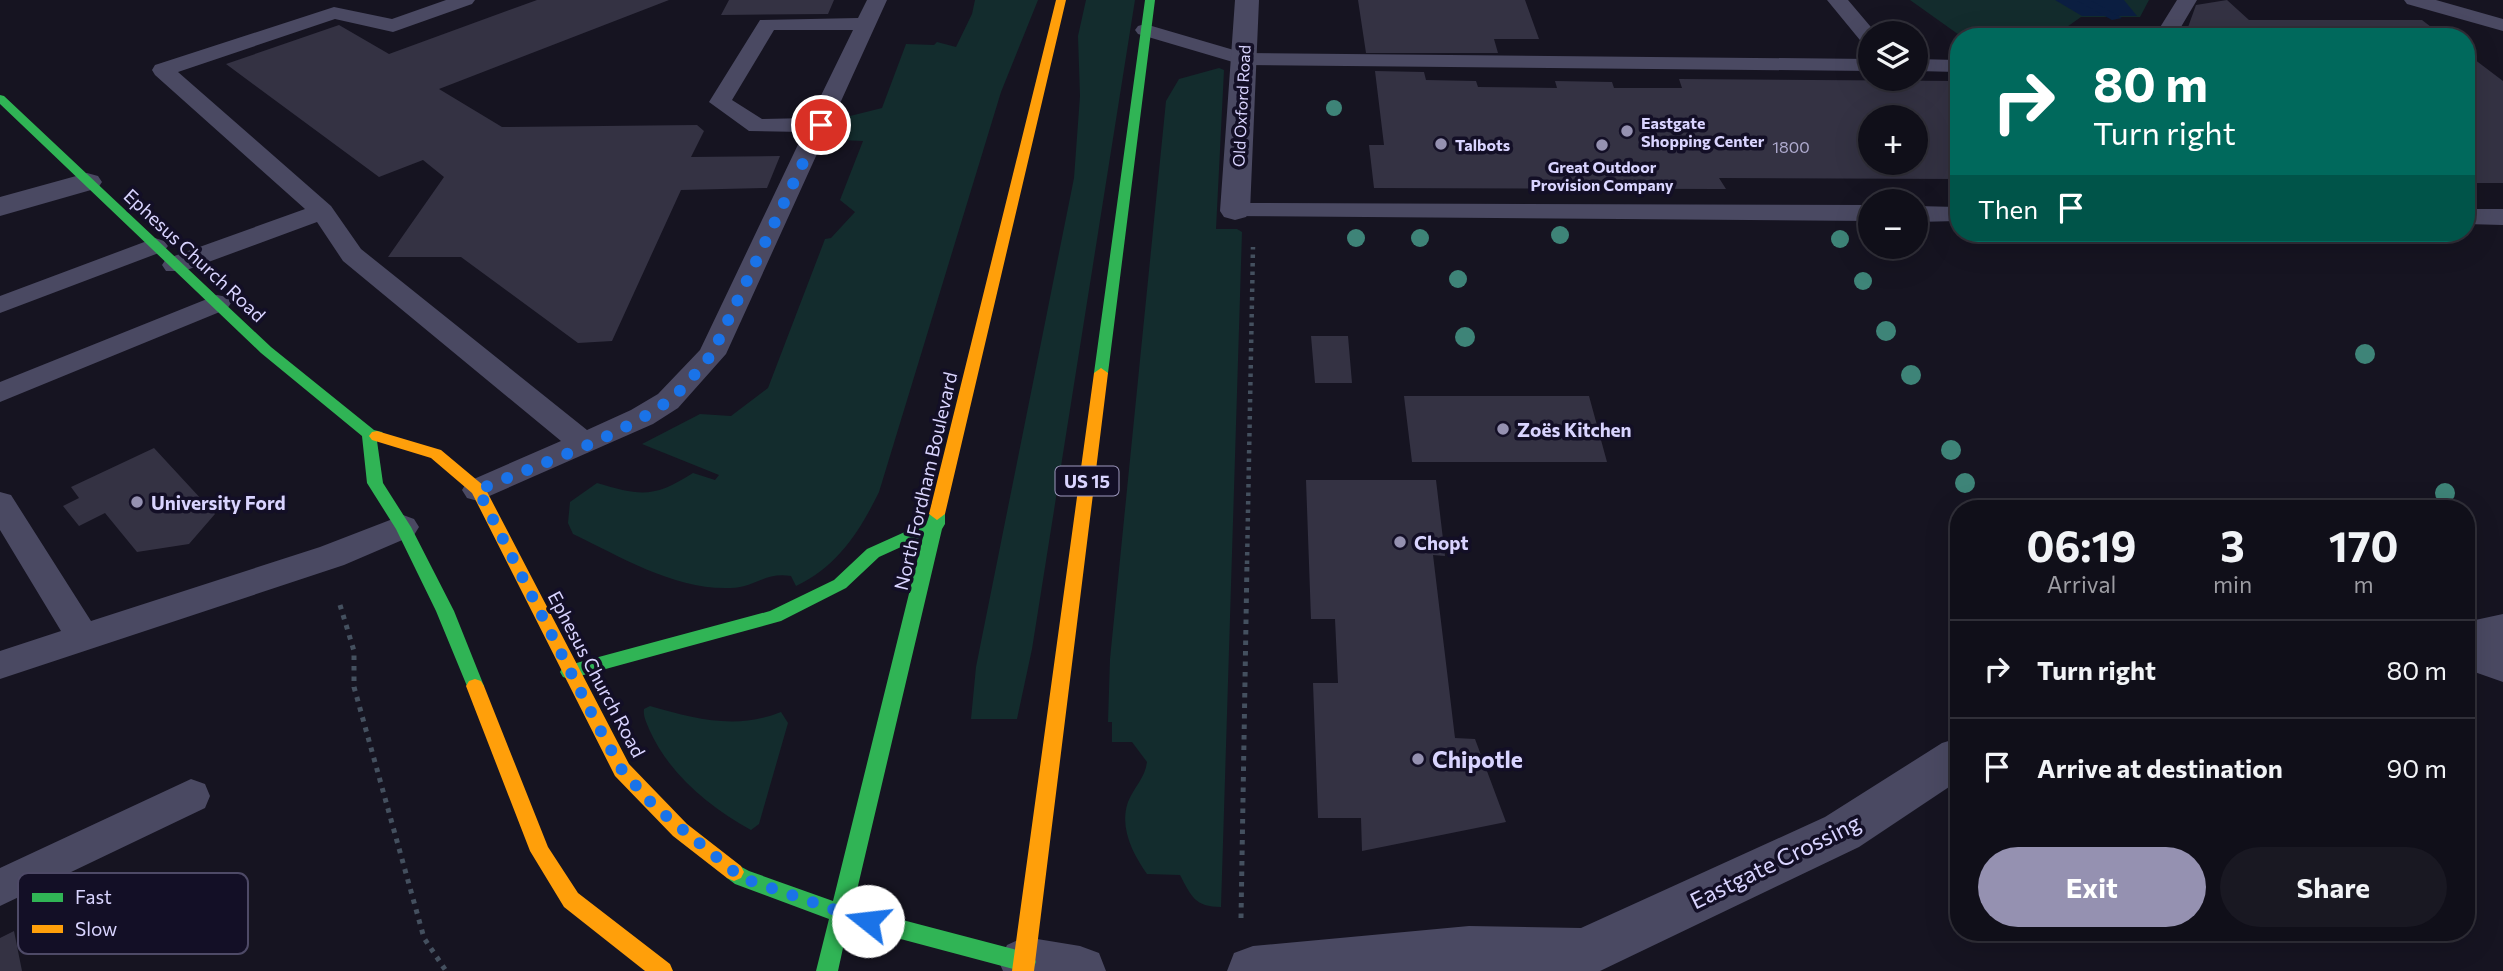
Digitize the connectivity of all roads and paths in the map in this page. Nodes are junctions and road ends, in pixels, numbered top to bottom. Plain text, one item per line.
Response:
1 (466, 0) edge
2 (1061, 0) edge
3 (1150, 0) edge
4 (1247, 0) edge
5 (1837, 0) edge
6 (2187, 0) edge
7 (2414, 0) edge
8 (872, 12) edge
9 (1858, 25) edge
10 (2503, 25) edge
11 (2169, 28) edge
12 (1145, 30) junction
13 (1243, 59) junction
14 (1858, 65) edge
15 (1928, 65) edge
16 (1950, 66) edge
17 (1, 99) edge
18 (821, 125) junction
19 (88, 182) junction
20 (0, 207) edge
21 (322, 211) junction
22 (1235, 211) junction
23 (1858, 214) edge
24 (1928, 214) edge
25 (1950, 214) edge
26 (2475, 217) edge
27 (2503, 217) edge
28 (155, 246) junction
29 (174, 265) junction
30 (218, 303) junction
31 (0, 305) edge
32 (0, 393) edge
33 (369, 435) junction
34 (585, 444) junction
35 (478, 490) junction
36 (0, 503) edge
37 (937, 524) junction
38 (402, 527) junction
39 (340, 605) dead end
40 (2503, 630) edge
41 (82, 636) junction
42 (2475, 637) edge
43 (2475, 654) edge
44 (0, 665) edge
45 (2503, 665) edge
46 (569, 672) junction
47 (1950, 762) edge
48 (191, 796) dead end
49 (31, 873) edge
50 (18, 879) edge
51 (0, 888) edge
52 (842, 914) junction
53 (1247, 952) edge
54 (1571, 962) edge
55 (1024, 966) edge
56 (446, 971) edge
57 (663, 971) edge
58 (827, 971) edge
59 (1080, 971) edge

1 - 21 lane
2 - 37 main road, North Fordham Boulevard
3 - 12 main road, US 15
4 - 13 street, Old Oxford Road
5 - 9 lane
6 - 11 lane
7 - 10 lane
8 - 18 lane
8 - 18 lane
12 - 13 lane
12 - 55 main road, US 15
13 - 14 lane
13 - 22 street, Old Oxford Road
15 - 16 lane
17 - 19 main road, Ephesus Church Road
18 - 34 lane
19 - 20 street
19 - 28 main road, Ephesus Church Road
21 - 29 lane
21 - 34 lane
22 - 23 lane
22 - 53 path
24 - 25 lane
26 - 27 lane
28 - 29 main road, Ephesus Church Road
28 - 31 lane
29 - 30 main road, Ephesus Church Road
30 - 32 lane
30 - 33 main road, Ephesus Church Road
33 - 35 main road, Ephesus Church Road
33 - 38 main road
34 - 35 lane
35 - 46 main road, Ephesus Church Road
36 - 41 lane
37 - 46 main road
37 - 52 main road, North Fordham Boulevard
38 - 41 lane
38 - 57 main road
39 - 56 path
40 - 42 street
41 - 44 lane
43 - 45 street
46 - 52 main road, Ephesus Church Road
47 - 54 street, Eastgate Crossing
48 - 49 lane
50 - 51 lane
52 - 55 main road, Ephesus Church Road
52 - 58 main road, North Fordham Boulevard
53 - 54 street, Eastgate Crossing
55 - 59 street

